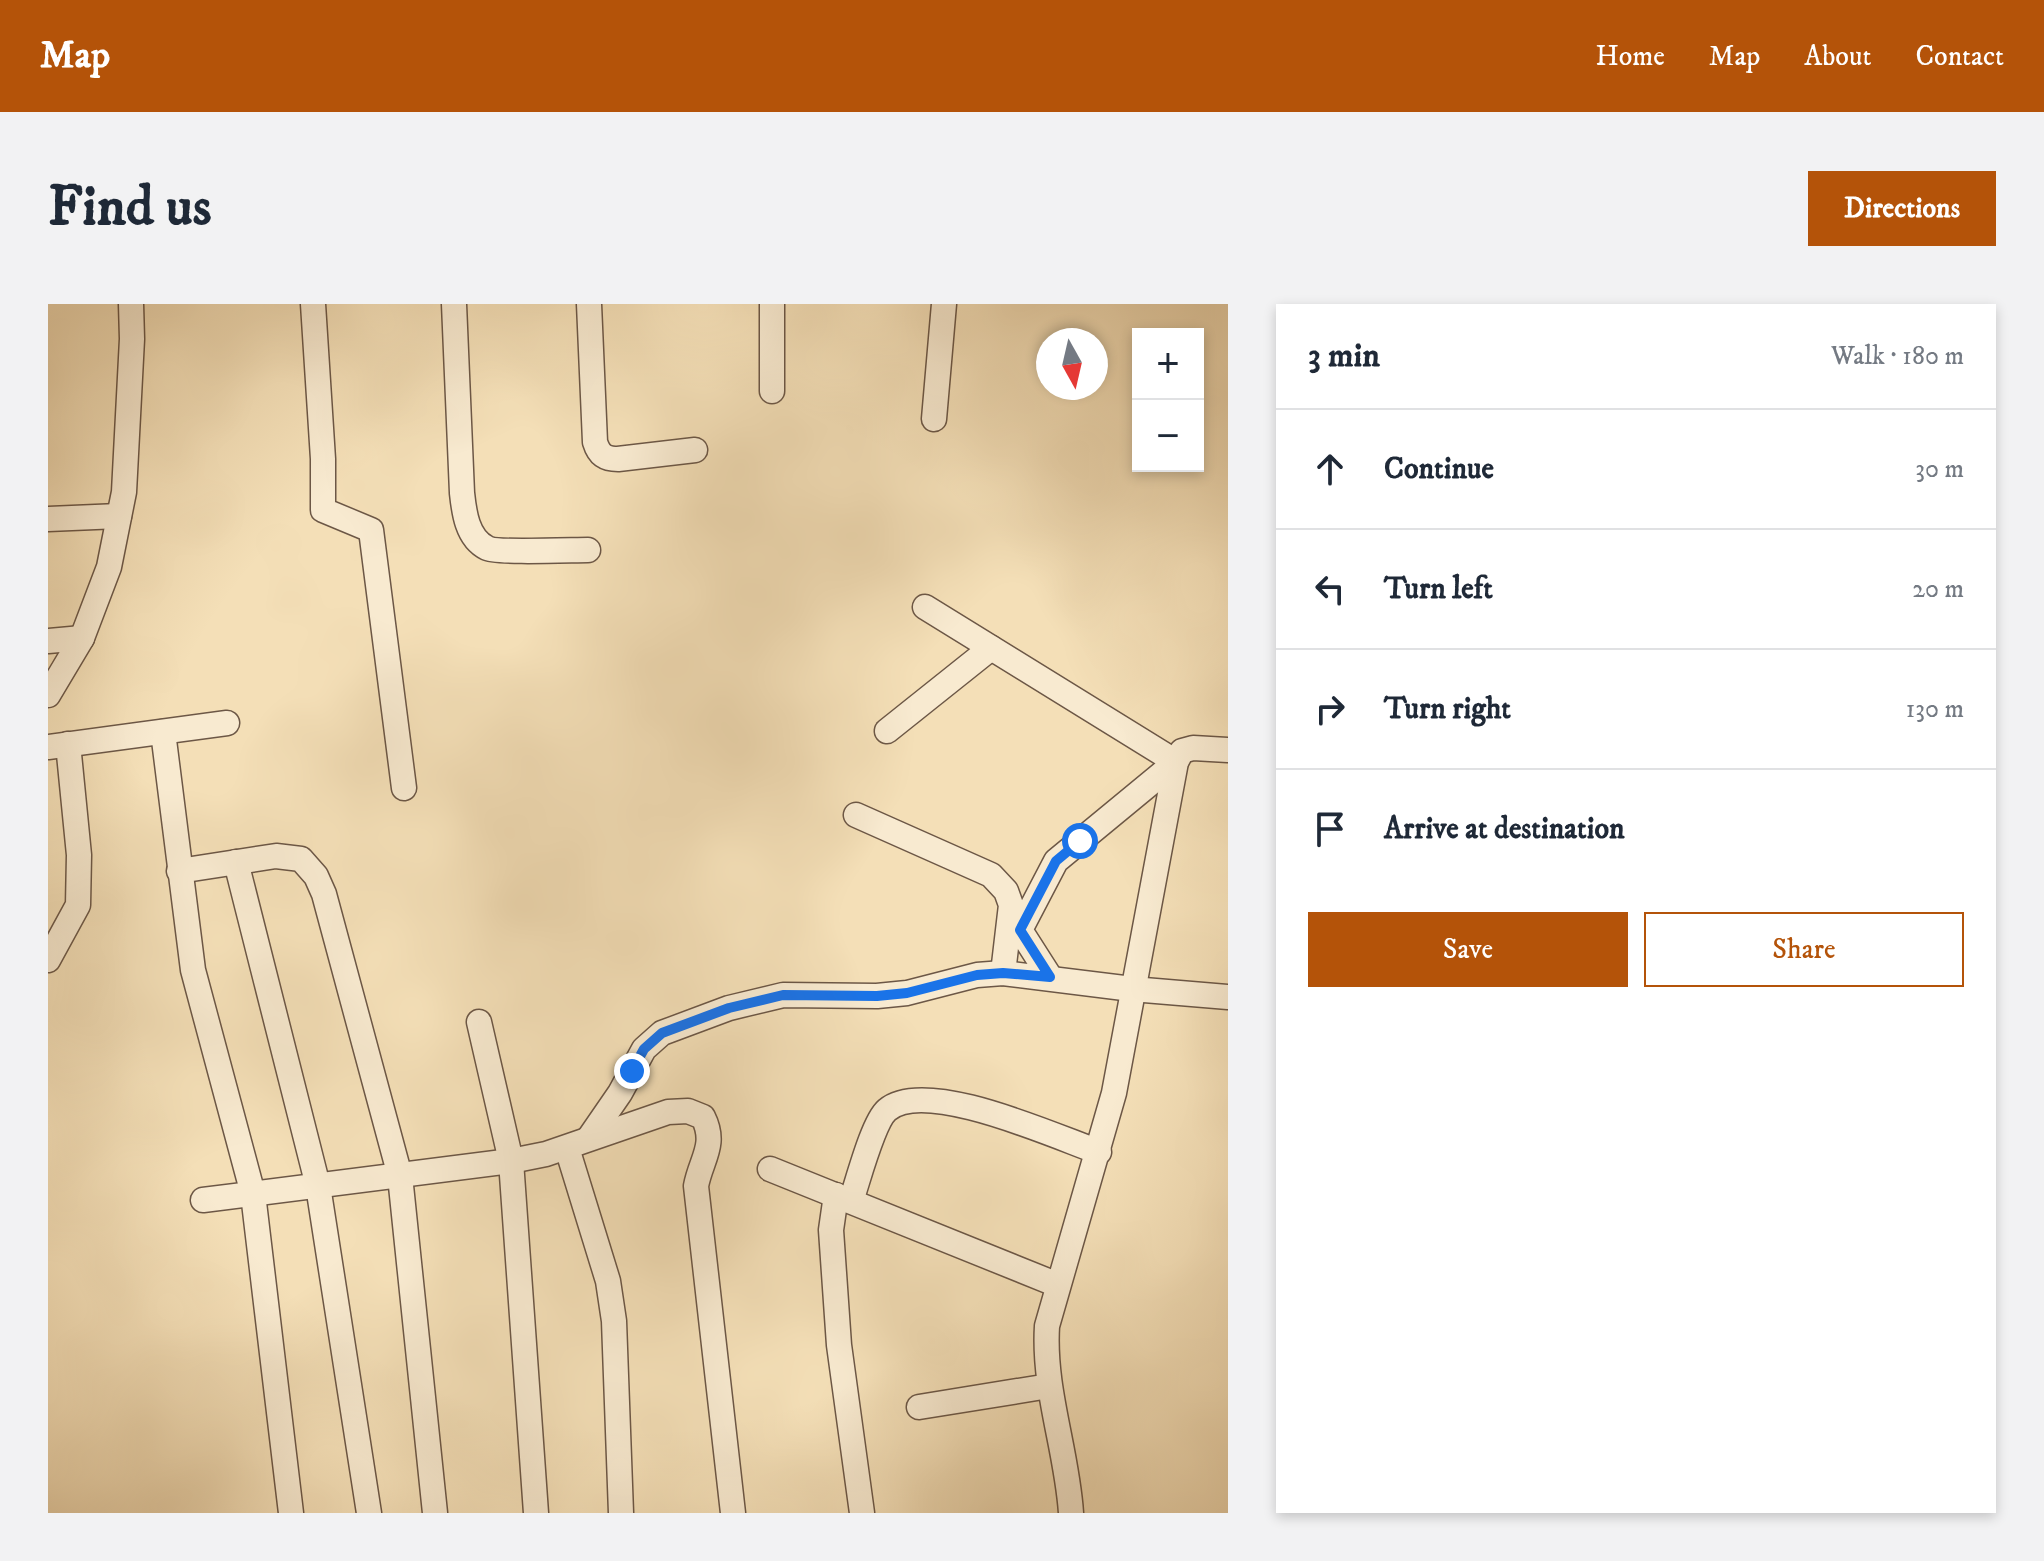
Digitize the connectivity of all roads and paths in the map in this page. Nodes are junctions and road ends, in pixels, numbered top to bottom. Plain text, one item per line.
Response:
1 (131, 304) edge
2 (313, 304) edge
3 (454, 304) edge
4 (589, 304) edge
5 (772, 304) edge
6 (944, 304) edge
7 (772, 391) dead end
8 (934, 419) dead end
9 (695, 450) dead end
10 (119, 516) junction
11 (48, 519) edge
12 (588, 550) dead end
13 (925, 607) dead end
14 (82, 638) junction
15 (48, 641) edge
16 (991, 648) junction
17 (48, 695) edge
18 (227, 723) dead end
19 (887, 731) dead end
20 (163, 732) junction
21 (58, 746) edge
22 (1228, 750) edge
23 (1176, 762) junction
24 (404, 788) dead end
25 (856, 815) dead end
26 (236, 862) junction
27 (179, 871) junction
28 (48, 960) edge
29 (1003, 973) junction
30 (1050, 977) junction
31 (1132, 989) junction
32 (1228, 997) edge
33 (479, 1022) dead end
34 (578, 1143) junction
35 (1099, 1152) junction
36 (511, 1161) junction
37 (770, 1169) dead end
38 (400, 1176) junction
39 (318, 1186) junction
40 (253, 1194) junction
41 (844, 1198) junction
42 (203, 1200) dead end
43 (1058, 1285) junction
44 (1049, 1386) junction
45 (919, 1407) dead end
46 (291, 1513) edge
47 (369, 1513) edge
48 (435, 1513) edge
49 (536, 1513) edge
50 (621, 1513) edge
51 (733, 1513) edge
52 (862, 1513) edge
53 (1071, 1513) edge

1 - 10 street
2 - 24 street
3 - 12 street
4 - 9 street
5 - 7 street
6 - 8 street
10 - 11 street
10 - 14 street
13 - 16 street
14 - 15 street
14 - 17 street
16 - 19 street
16 - 23 street
18 - 20 street
20 - 21 street
20 - 27 street
21 - 28 street
22 - 23 street
23 - 30 street
23 - 31 street
25 - 29 street
26 - 27 street
26 - 38 street
26 - 39 street
27 - 40 street
29 - 30 street
29 - 34 street
30 - 31 street
31 - 32 street
31 - 35 street
33 - 36 street
34 - 36 street
34 - 50 street
34 - 51 street
35 - 41 street
35 - 43 street
36 - 38 street
36 - 49 street
37 - 41 street
38 - 39 street
38 - 48 street
39 - 40 street
39 - 47 street
40 - 42 street
40 - 46 street
41 - 43 street
41 - 52 street
43 - 44 street
44 - 45 street
44 - 53 street

